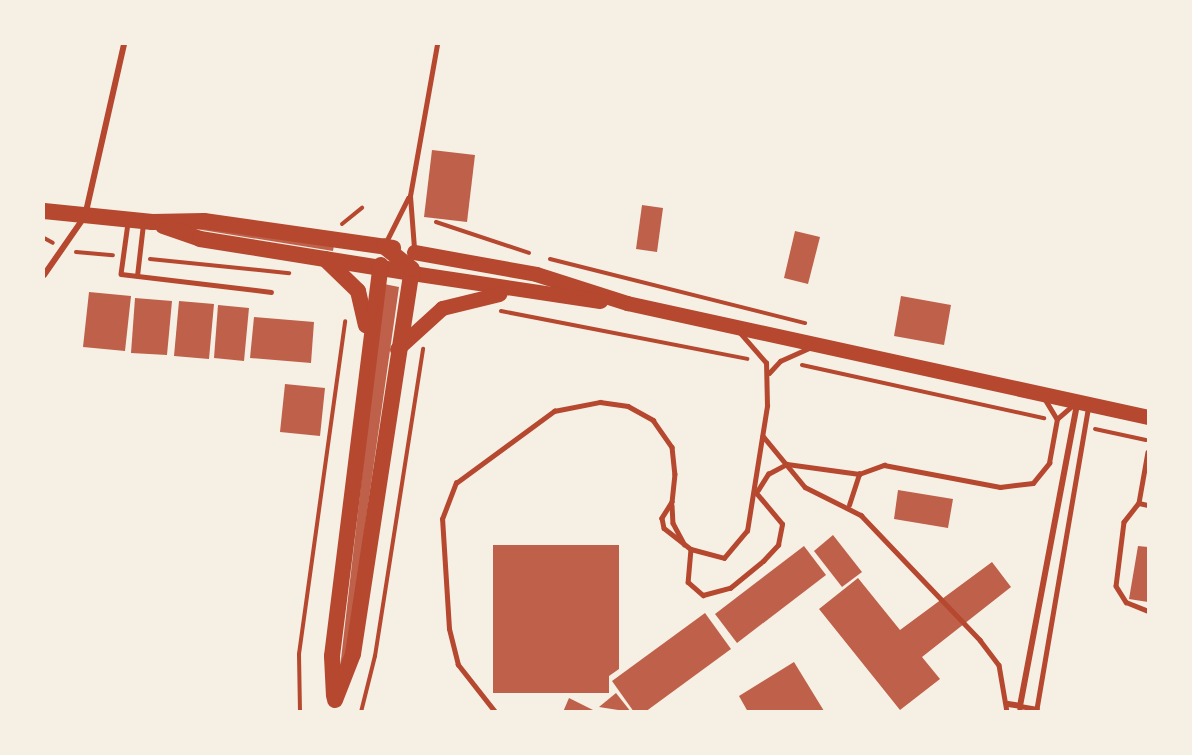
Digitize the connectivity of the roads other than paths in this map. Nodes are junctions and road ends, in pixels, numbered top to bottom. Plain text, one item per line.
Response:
1 (124, 44) edge
2 (437, 44) edge
3 (410, 196) junction
4 (44, 211) edge
5 (85, 216) junction
6 (141, 221) junction
7 (402, 251) junction
8 (319, 256) junction
9 (381, 265) junction
10 (412, 273) junction
11 (44, 274) edge
12 (137, 276) junction
13 (271, 292) dead end
14 (535, 295) junction
15 (627, 303) junction
16 (733, 326) junction
17 (818, 345) junction
18 (397, 349) junction
19 (367, 350) junction
20 (769, 373) junction
21 (1037, 394) junction
22 (1082, 403) junction
23 (1149, 417) edge
24 (1057, 419) junction
25 (763, 436) junction
26 (1149, 452) edge
27 (787, 464) junction
28 (859, 474) junction
29 (756, 493) junction
30 (672, 502) junction
31 (1139, 503) junction
32 (849, 505) junction
33 (1149, 506) edge
34 (689, 548) junction
35 (1149, 611) edge
36 (1008, 704) junction
37 (334, 706) edge
38 (1020, 709) edge
39 (1036, 710) edge
40 (495, 711) edge
41 (1007, 711) edge

1 - 5 street
2 - 3 lane
3 - 7 lane
3 - 7 lane
4 - 5 highway
5 - 6 highway
5 - 11 street
6 - 7 highway
6 - 8 highway
6 - 12 lane
6 - 12 lane
7 - 9 main road
7 - 10 highway
7 - 15 main road
8 - 9 highway
8 - 19 highway
9 - 10 highway
9 - 19 highway
10 - 14 main road
10 - 18 highway
12 - 13 lane
14 - 15 main road
14 - 18 main road
15 - 16 main road
16 - 17 main road
16 - 20 lane
17 - 20 lane
17 - 21 main road
18 - 37 highway
19 - 37 highway
20 - 25 lane
21 - 22 main road
21 - 24 lane
22 - 23 main road
22 - 24 lane
22 - 38 street
22 - 39 lane
24 - 28 lane
25 - 27 lane
25 - 29 lane
26 - 31 lane
27 - 28 lane
27 - 29 lane
27 - 32 lane
28 - 32 lane
29 - 34 lane
29 - 34 lane
30 - 34 lane
30 - 34 lane
30 - 40 lane
31 - 33 lane
31 - 35 lane
32 - 36 lane
36 - 38 street
36 - 41 lane
38 - 39 lane

